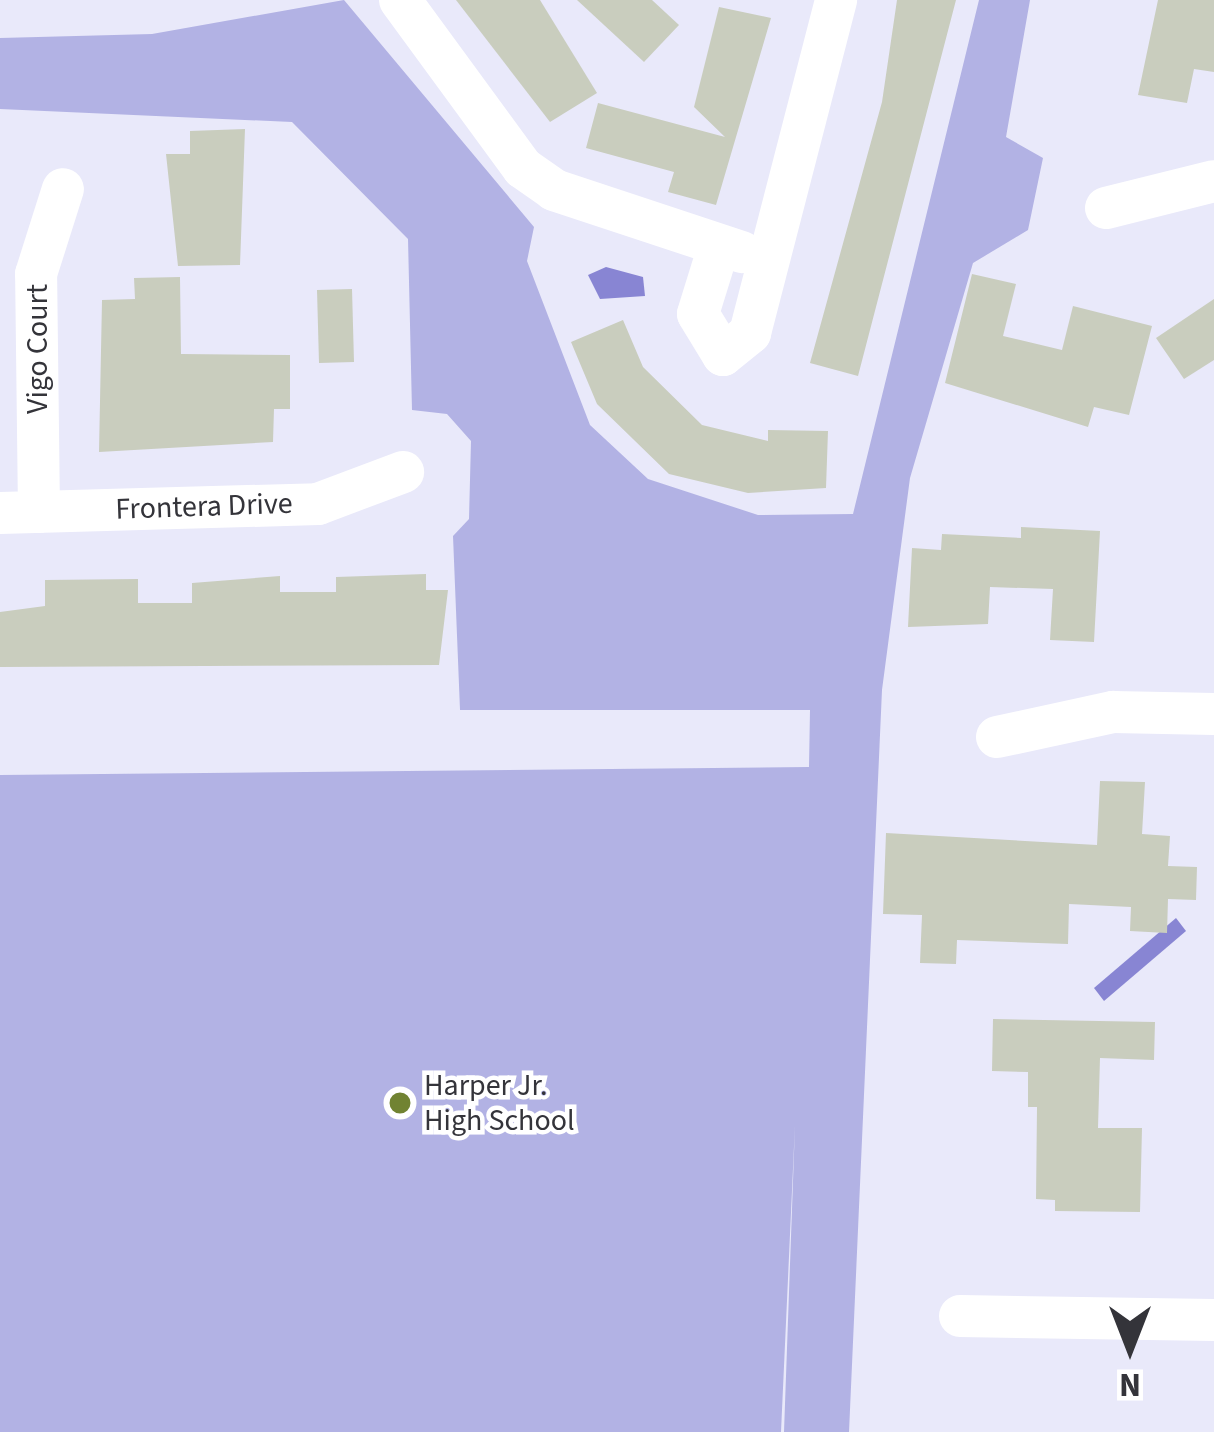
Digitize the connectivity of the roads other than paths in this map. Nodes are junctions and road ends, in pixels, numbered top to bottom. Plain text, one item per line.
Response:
1 (400, 0) edge
2 (836, 0) edge
3 (1214, 181) edge
4 (63, 189) dead end
5 (1106, 208) dead end
6 (719, 246) junction
7 (767, 258) junction
8 (403, 472) dead end
9 (19, 513) edge
10 (1214, 714) edge
11 (998, 737) dead end
12 (960, 1316) dead end
13 (1214, 1320) edge

1 - 6 street
2 - 7 street
3 - 5 street
4 - 9 street, Vigo Court
6 - 7 street
6 - 7 street
8 - 9 street, Frontera Drive
10 - 11 street
12 - 13 street

